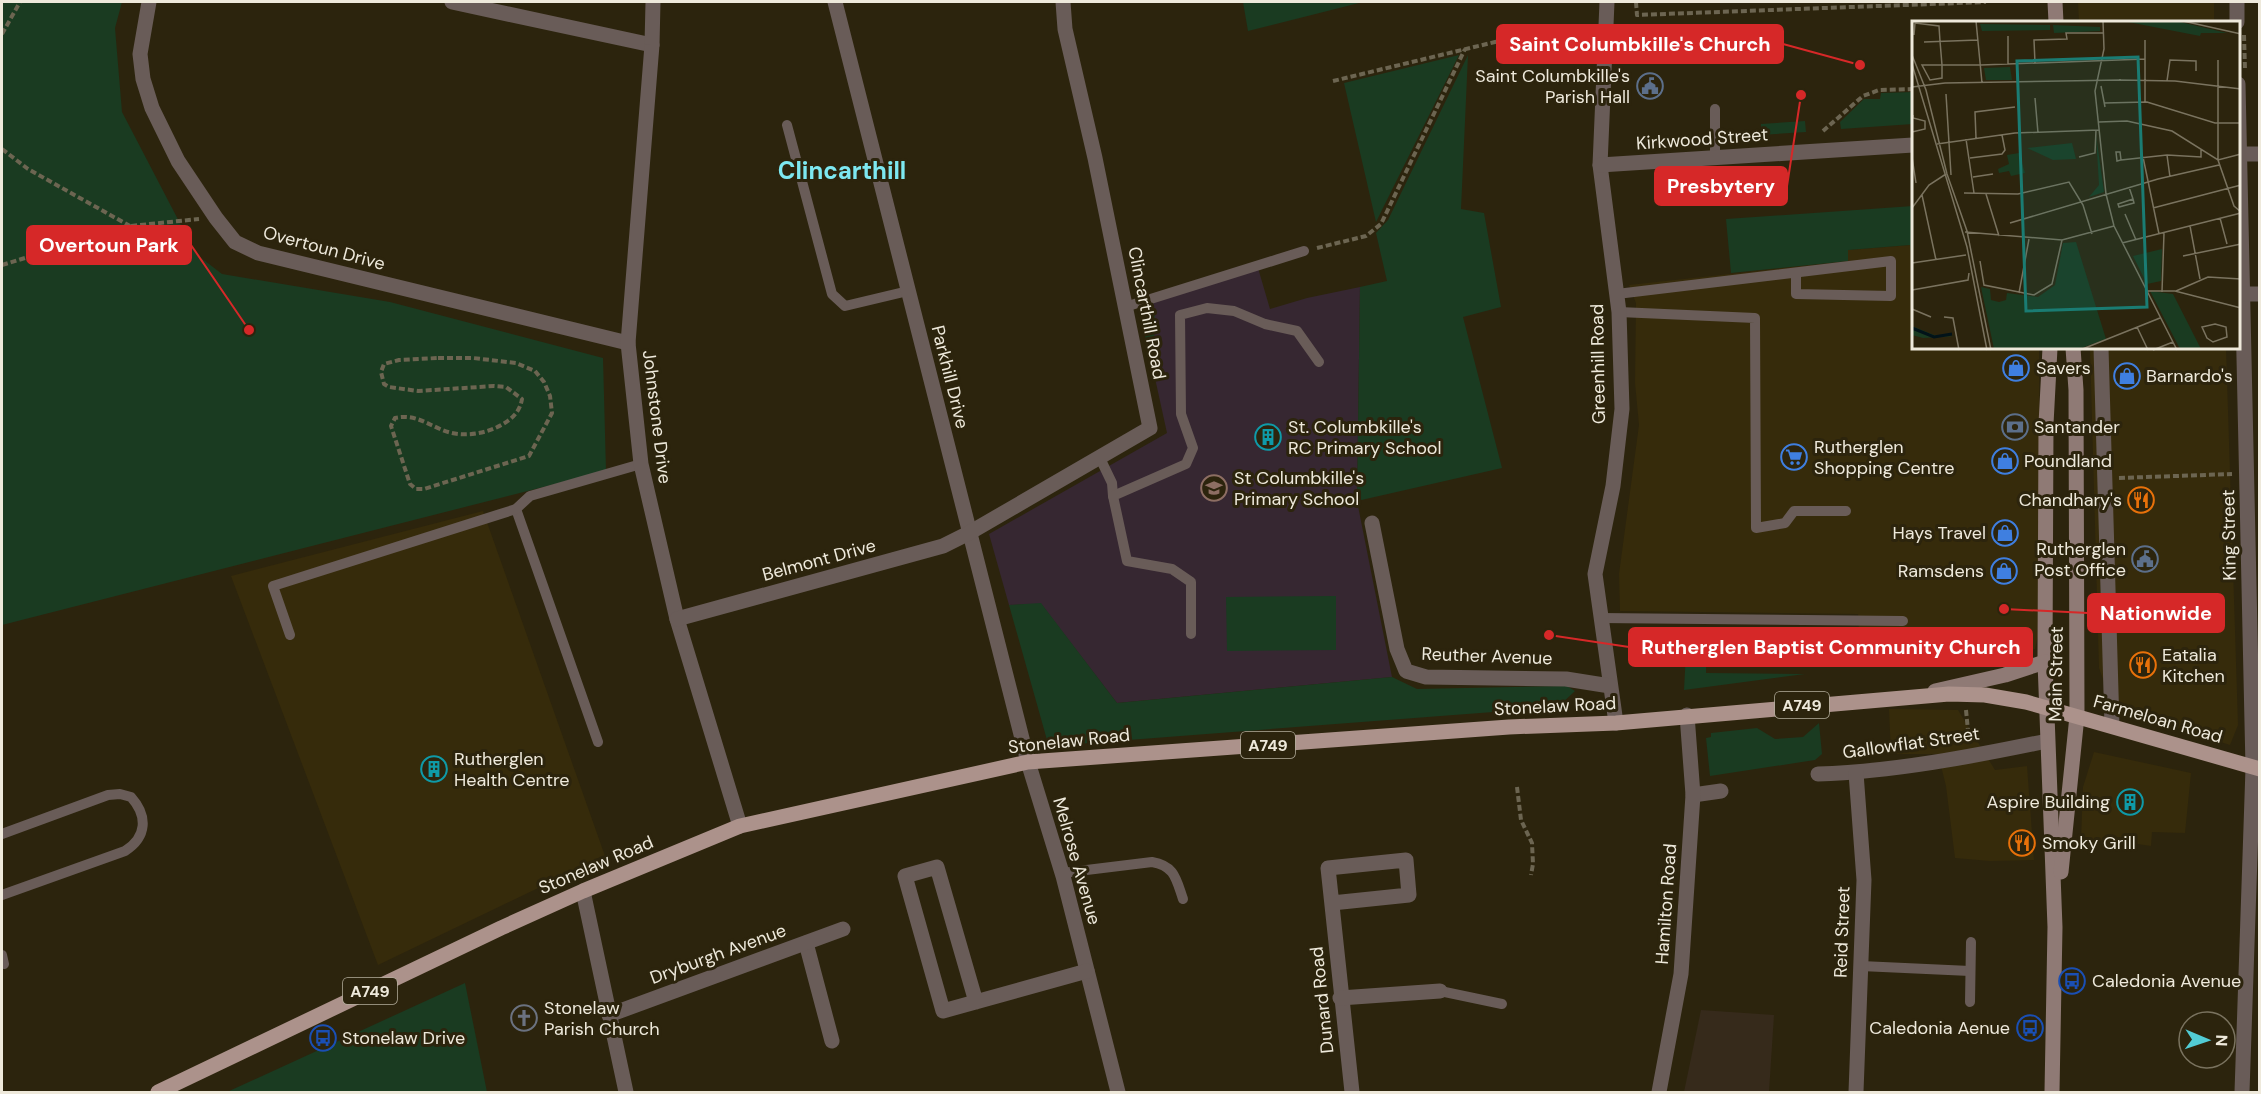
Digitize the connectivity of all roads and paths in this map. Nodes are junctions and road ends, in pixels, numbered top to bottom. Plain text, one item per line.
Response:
1 (20, 2) edge
2 (149, 2) edge
3 (452, 2) edge
4 (653, 2) edge
5 (835, 2) edge
6 (1063, 2) edge
7 (1607, 2) edge
8 (1636, 2) edge
9 (1986, 2) edge
10 (2055, 2) edge
11 (2237, 2) edge
12 (1929, 3) edge
13 (2056, 21) edge
14 (2237, 21) edge
15 (1606, 25) junction
16 (2, 34) edge
17 (652, 45) junction
18 (1465, 49) junction
19 (1333, 81) dead end
20 (1912, 89) edge
21 (1714, 109) dead end
22 (787, 125) dead end
23 (1823, 131) dead end
24 (1912, 145) edge
25 (2, 149) edge
26 (2240, 154) edge
27 (2259, 154) edge
28 (1715, 158) junction
29 (1600, 165) junction
30 (216, 218) junction
31 (130, 226) junction
32 (1304, 251) joint
33 (2, 265) edge
34 (1796, 273) junction
35 (908, 291) junction
36 (1617, 294) junction
37 (2241, 294) edge
38 (2259, 294) edge
39 (1125, 306) junction
40 (1619, 312) junction
41 (628, 343) junction
42 (2050, 350) edge
43 (2073, 350) edge
44 (2101, 350) edge
45 (1318, 363) dead end
46 (1099, 456) junction
47 (513, 462) joint
48 (641, 465) junction
49 (2247, 474) junction
50 (2105, 479) junction
51 (1113, 496) junction
52 (516, 509) junction
53 (1846, 511) dead end
54 (1372, 523) dead end
55 (969, 533) junction
56 (1600, 618) junction
57 (677, 619) junction
58 (1903, 621) dead end
59 (1191, 634) dead end
60 (290, 635) dead end
61 (2045, 662) junction
62 (1610, 686) junction
63 (1964, 694) junction
64 (1917, 695) junction
65 (2046, 706) junction
66 (1688, 716) junction
67 (2077, 716) junction
68 (1616, 723) junction
69 (2112, 726) junction
70 (2047, 741) junction
71 (598, 742) dead end
72 (1970, 755) junction
73 (1028, 762) junction
74 (2256, 768) edge
75 (1856, 773) junction
76 (1818, 774) dead end
77 (1517, 787) dead end
78 (1720, 791) dead end
79 (1693, 795) junction
80 (740, 826) junction
81 (2, 834) edge
82 (1062, 873) junction
83 (1530, 875) dead end
84 (583, 891) junction
85 (2, 895) edge
86 (1183, 899) dead end
87 (1332, 903) junction
88 (2055, 927) junction
89 (843, 929) dead end
90 (1971, 942) dead end
91 (806, 943) junction
92 (1861, 966) junction
93 (1970, 970) junction
94 (1087, 971) junction
95 (1440, 991) joint
96 (1340, 998) junction
97 (976, 1002) junction
98 (1970, 1002) dead end
99 (1502, 1004) dead end
100 (609, 1015) junction
101 (832, 1041) dead end
102 (158, 1092) edge
103 (626, 1092) edge
104 (1118, 1092) edge
105 (1352, 1092) edge
106 (1659, 1092) edge
107 (1856, 1092) edge
108 (2052, 1092) edge
109 (2242, 1092) edge

1 - 16 path
2 - 30 street, Overtoun Drive
3 - 17 street
4 - 17 street, Johnstone Drive
5 - 35 street, Parkhill Drive
6 - 39 street, Clincarthill Road
7 - 15 street, Greenhill Road
8 - 12 path
9 - 12 path
10 - 13 main road
11 - 14 street
15 - 18 path
15 - 29 street, Greenhill Road
17 - 41 street, Johnstone Drive
18 - 19 path
18 - 32 path
20 - 23 path
21 - 28 lane
22 - 35 lane
24 - 28 street, Kirkwood Street
25 - 31 path
26 - 27 street
26 - 37 street, King Street
28 - 29 street, Kirkwood Street
29 - 36 street, Greenhill Road
30 - 31 path
30 - 41 street, Overtoun Drive
31 - 33 path
32 - 39 lane
34 - 34 lane
34 - 36 lane
35 - 55 street, Parkhill Drive
36 - 40 street, Greenhill Road
37 - 38 street
37 - 49 street, King Street
39 - 46 street, Clincarthill Road
40 - 53 lane
40 - 56 street, Greenhill Road
41 - 48 street, Johnstone Drive
42 - 61 main road, Main Street
43 - 67 main road, Main Street
44 - 50 street
45 - 51 lane
46 - 51 lane
46 - 55 street, Clincarthill Road
47 - 47 path
48 - 52 lane
48 - 57 street, Johnstone Drive
49 - 50 path
49 - 74 street, King Street
50 - 69 street
51 - 59 lane
52 - 60 lane
52 - 71 lane
54 - 62 street, Reuther Avenue
55 - 57 street, Belmont Drive
55 - 73 street, Parkhill Drive
56 - 58 lane
56 - 62 street, Greenhill Road
57 - 80 street, Johnstone Drive
61 - 64 main road, A749
61 - 65 main road, Main Street
62 - 68 street, Greenhill Road
63 - 64 main road, Stonelaw Road / A749
63 - 65 main road, Stonelaw Road / A749
63 - 72 path
64 - 66 main road, Stonelaw Road / A749
65 - 67 main road, Farmeloan Road / A749
65 - 70 main road, Main Street
66 - 68 main road, Stonelaw Road / A749
66 - 79 street, Hamilton Road
67 - 69 main road, Farmeloan Road / A749
67 - 88 main road, Main Street
68 - 73 main road, Stonelaw Road / A749
69 - 74 main road, Farmeloan Road / A749
70 - 72 street, Gallowflat Street
70 - 88 main road, Main Street
72 - 75 street, Gallowflat Street
73 - 80 main road, Stonelaw Road / A749
73 - 82 street, Melrose Avenue
74 - 109 street, King Street
75 - 76 street, Gallowflat Street
75 - 92 street, Reid Street
77 - 83 path
78 - 79 street
79 - 106 street, Hamilton Road
80 - 84 main road, Stonelaw Road / A749
81 - 85 lane
82 - 86 lane
82 - 94 street, Melrose Avenue
84 - 100 street
84 - 102 main road, Stonelaw Road / A749
87 - 87 street, Dunard Road
87 - 96 street, Dunard Road
88 - 108 main road, Main Street
89 - 91 street, Dryburgh Avenue
90 - 93 lane
91 - 100 street, Dryburgh Avenue
91 - 101 street, Dryburgh Avenue
92 - 93 lane
92 - 107 street, Reid Street
93 - 98 lane
94 - 97 street
94 - 104 street, Melrose Avenue
95 - 96 street
95 - 99 lane
96 - 105 street, Dunard Road
97 - 97 street
100 - 103 street

